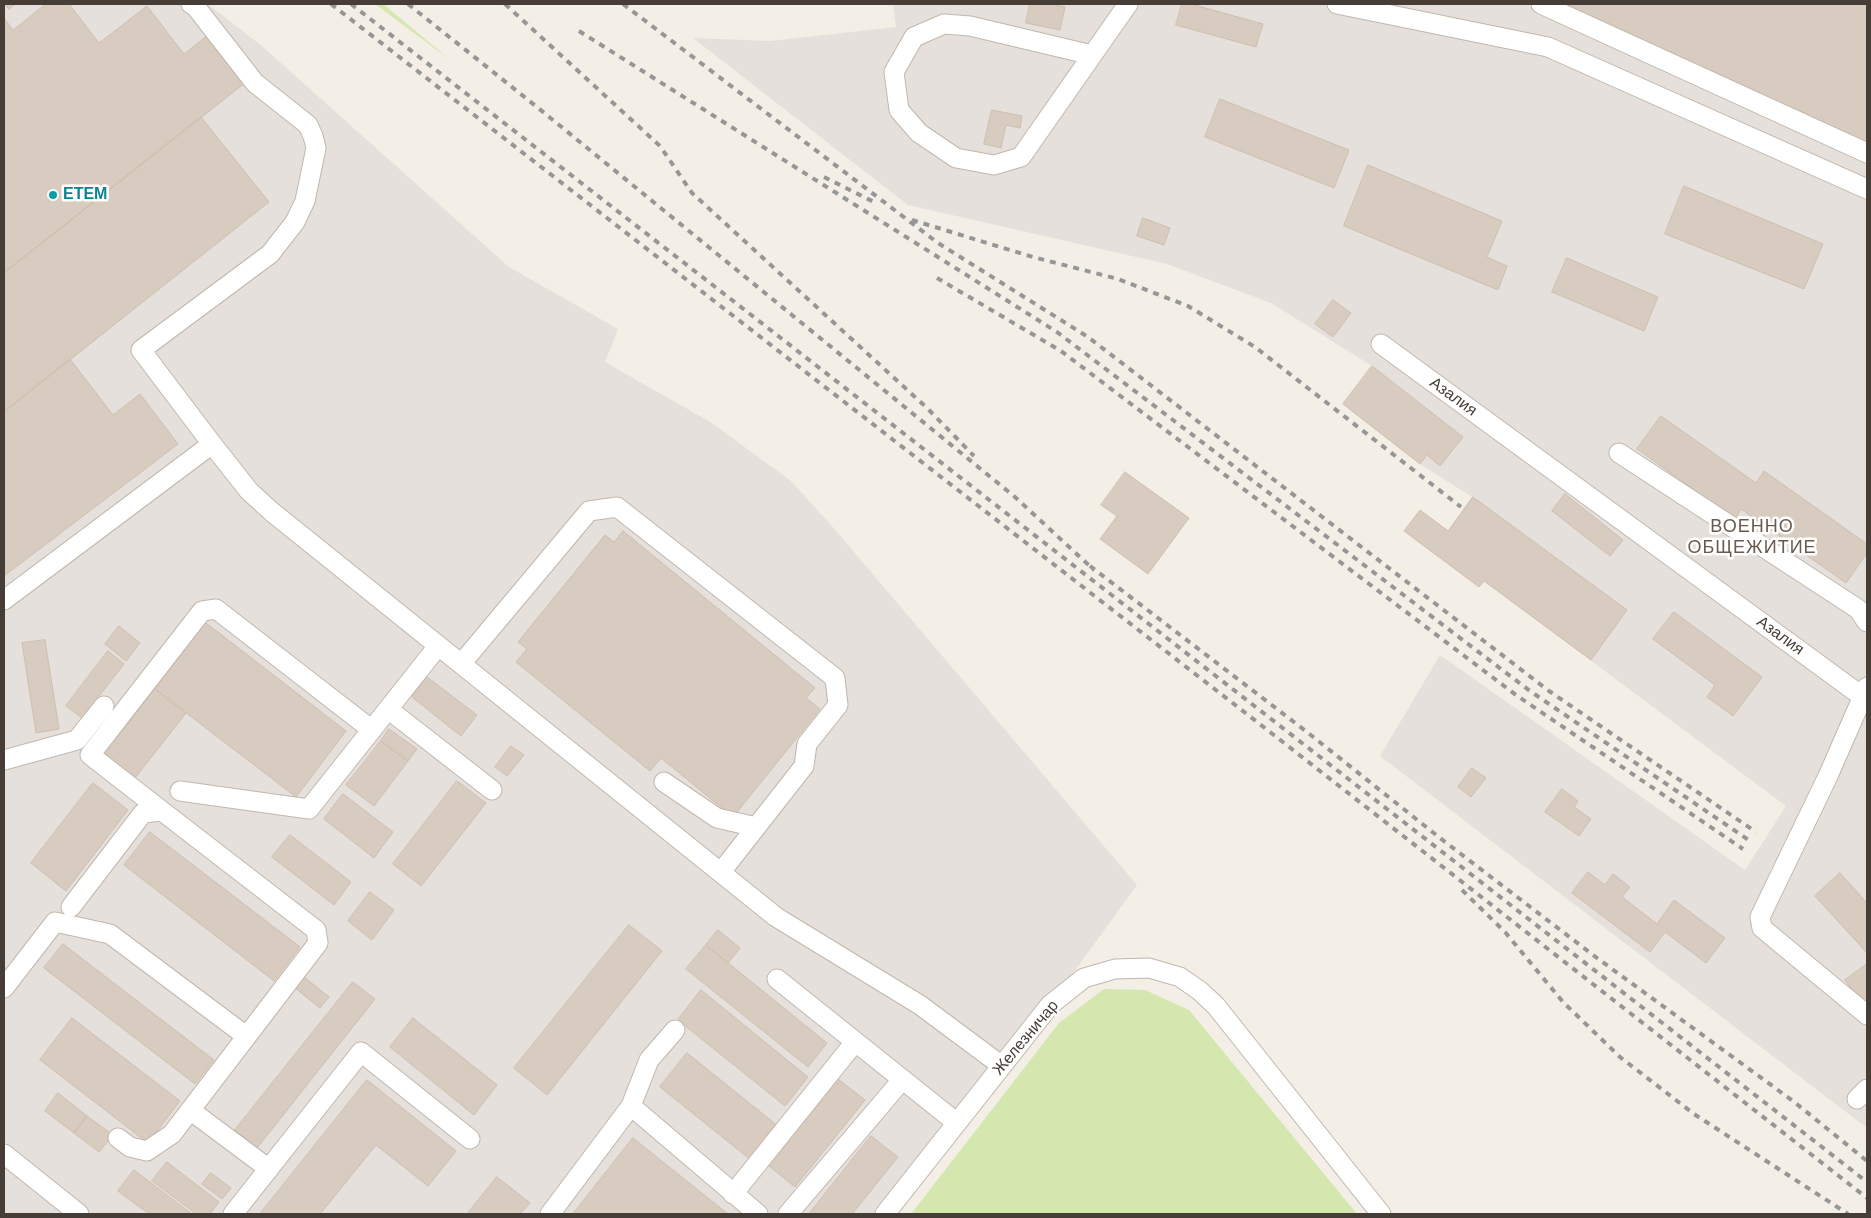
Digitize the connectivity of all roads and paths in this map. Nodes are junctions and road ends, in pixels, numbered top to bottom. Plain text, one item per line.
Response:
1 (190, 4) edge
2 (1128, 4) edge
3 (1336, 4) edge
4 (1540, 4) edge
5 (1092, 55) junction
6 (1867, 152) edge
7 (1867, 190) edge
8 (1381, 344) dead end
9 (212, 444) junction
10 (1619, 453) dead end
11 (4, 600) edge
12 (1867, 622) edge
13 (438, 646) junction
14 (461, 664) junction
15 (1865, 692) edge
16 (104, 706) dead end
17 (388, 709) junction
18 (372, 730) junction
19 (4, 760) edge
20 (664, 782) dead end
21 (492, 790) dead end
22 (180, 791) dead end
23 (162, 811) junction
24 (756, 828) junction
25 (721, 872) junction
26 (70, 907) dead end
27 (777, 979) dead end
28 (4, 988) edge
29 (1867, 1015) edge
30 (675, 1030) dead end
31 (246, 1036) junction
32 (855, 1042) junction
33 (1002, 1066) junction
34 (902, 1080) junction
35 (631, 1106) junction
36 (190, 1110) junction
37 (957, 1124) junction
38 (118, 1138) dead end
39 (470, 1139) dead end
40 (4, 1154) edge
41 (269, 1169) junction
42 (733, 1194) junction
43 (79, 1214) edge
44 (233, 1214) edge
45 (550, 1214) edge
46 (758, 1214) edge
47 (788, 1214) edge
48 (886, 1214) edge
49 (1381, 1214) edge

1 - 9 street
2 - 5 street
3 - 7 street
4 - 6 street
5 - 5 street
8 - 15 street, Азалия
9 - 11 street
9 - 13 street
10 - 12 street
13 - 14 street
13 - 17 street
14 - 24 street
14 - 25 street
15 - 29 street, Азалия
16 - 19 street
17 - 18 street
17 - 21 street
18 - 22 street
18 - 23 street
20 - 24 street
23 - 26 street
23 - 31 street
24 - 25 street
25 - 33 street
27 - 32 street
28 - 31 street
30 - 35 street
31 - 36 street
32 - 34 street
32 - 42 street
33 - 37 street, Железничар
33 - 49 street, Железничар
34 - 37 street
34 - 47 street
35 - 42 street
35 - 45 street
36 - 38 street
36 - 41 street
37 - 48 street, Железничар
39 - 41 street
40 - 43 street
41 - 44 street
42 - 46 street

